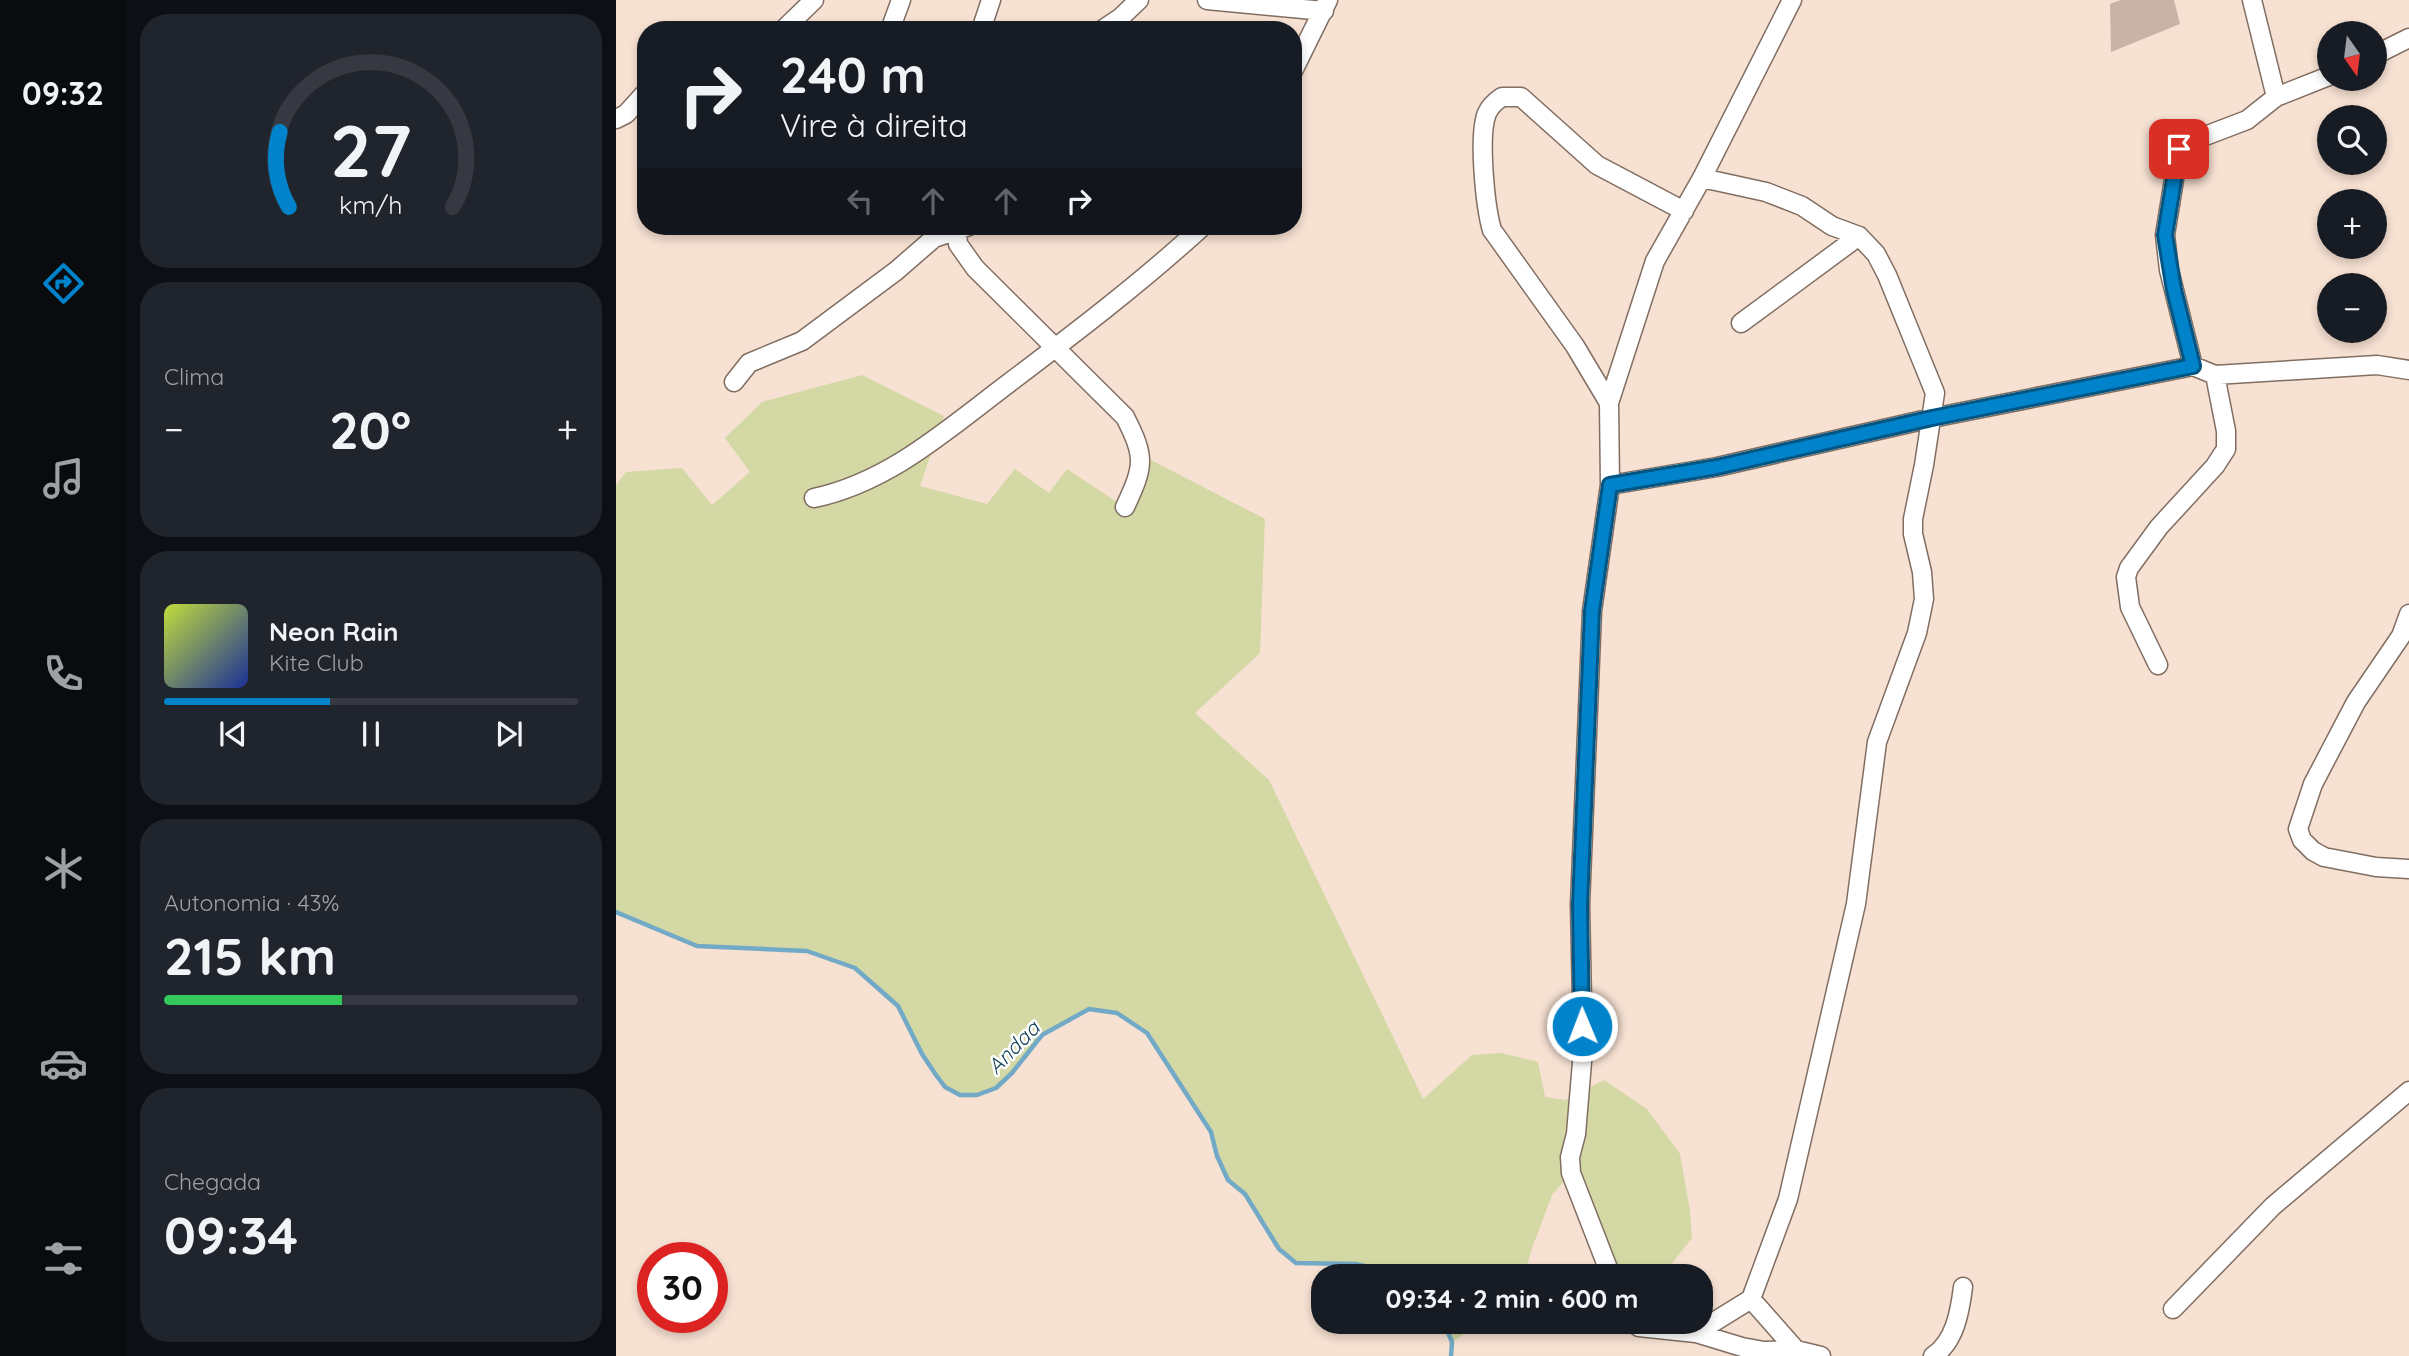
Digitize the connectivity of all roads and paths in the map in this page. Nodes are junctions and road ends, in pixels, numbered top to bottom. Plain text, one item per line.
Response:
1 (814, 0) edge
2 (901, 0) edge
3 (991, 0) edge
4 (1139, 0) edge
5 (1207, 0) edge
6 (1792, 0) edge
7 (2252, 0) edge
8 (1326, 6) edge
9 (792, 21) edge
10 (893, 21) edge
11 (984, 21) edge
12 (1116, 21) edge
13 (2409, 38) edge
14 (2387, 49) edge
15 (1302, 53) edge
16 (2317, 81) edge
17 (2276, 97) junction
18 (637, 102) edge
19 (616, 119) edge
20 (1702, 178) junction
21 (1684, 211) junction
22 (944, 235) edge
23 (961, 235) edge
24 (1192, 235) edge
25 (1859, 236) junction
26 (1741, 323) dead end
27 (1056, 347) junction
28 (2193, 366) junction
29 (2409, 370) edge
30 (2215, 374) junction
31 (734, 382) dead end
32 (1609, 403) junction
33 (1932, 418) junction
34 (1610, 485) junction
35 (814, 498) dead end
36 (1125, 507) dead end
37 (2409, 614) edge
38 (2405, 635) edge
39 (2158, 665) dead end
40 (2409, 869) edge
41 (2409, 1091) edge
42 (1606, 1264) edge
43 (1964, 1287) dead end
44 (1751, 1299) junction
45 (2173, 1309) dead end
46 (1713, 1322) edge
47 (1699, 1334) edge
48 (1796, 1350) junction
49 (1821, 1356) edge
50 (1933, 1356) edge

1 - 9 street
2 - 10 street
3 - 11 street
4 - 12 street
5 - 8 street
6 - 20 street
7 - 17 street
8 - 15 street
13 - 14 street
16 - 17 street
17 - 28 street
18 - 19 street
20 - 21 street
20 - 25 street
21 - 32 street
21 - 32 street
22 - 31 street
23 - 27 street
24 - 27 street
25 - 26 street
25 - 33 street
27 - 35 street
27 - 36 street
28 - 30 street
28 - 33 street
29 - 30 street
30 - 39 street
32 - 34 street
33 - 34 street
33 - 44 street
34 - 42 street
37 - 38 street
38 - 40 street
41 - 45 street
43 - 50 street
44 - 46 street
44 - 48 street
47 - 48 street
48 - 49 street

